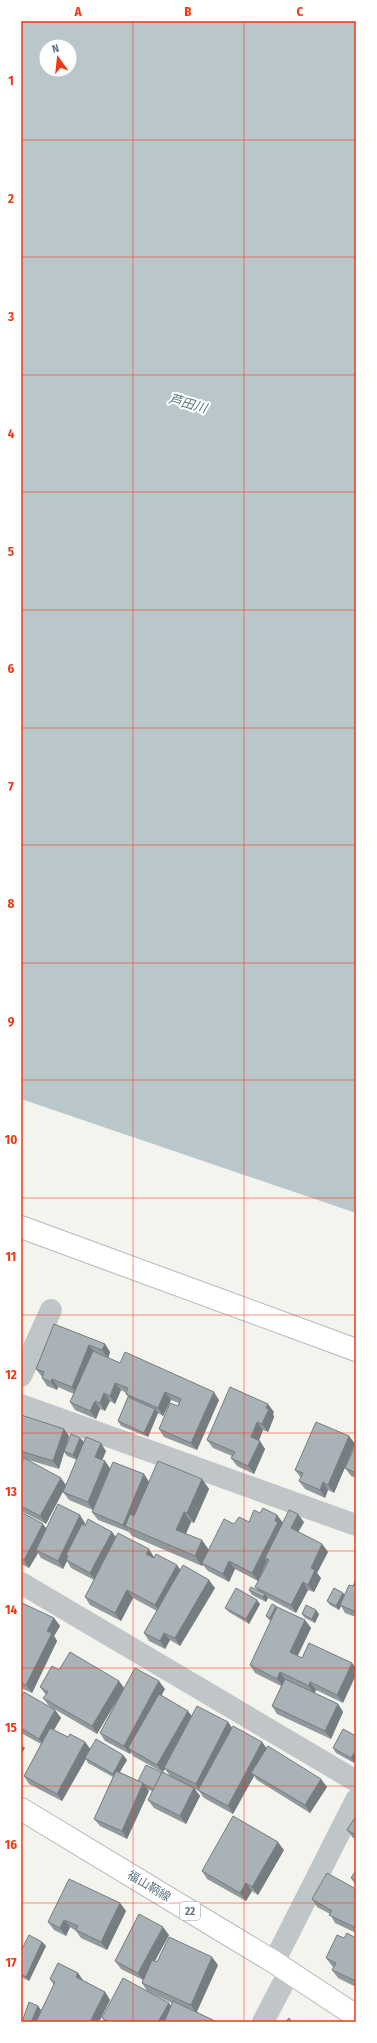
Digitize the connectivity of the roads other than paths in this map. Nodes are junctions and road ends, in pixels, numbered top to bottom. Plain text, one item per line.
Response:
1 (21, 1227) edge
2 (51, 1310) dead end
3 (356, 1350) edge
4 (21, 1376) edge
5 (21, 1405) edge
6 (356, 1525) edge
7 (21, 1583) edge
8 (356, 1781) edge
9 (356, 1800) edge
10 (21, 1809) edge
11 (282, 1967) junction
12 (356, 2016) edge
13 (263, 2022) edge

1 - 3 main road
2 - 4 street
5 - 6 street
7 - 8 street
9 - 11 street
10 - 11 main road, 福山鞆線 / 22
11 - 12 main road, 福山鞆線 / 22
11 - 13 street

